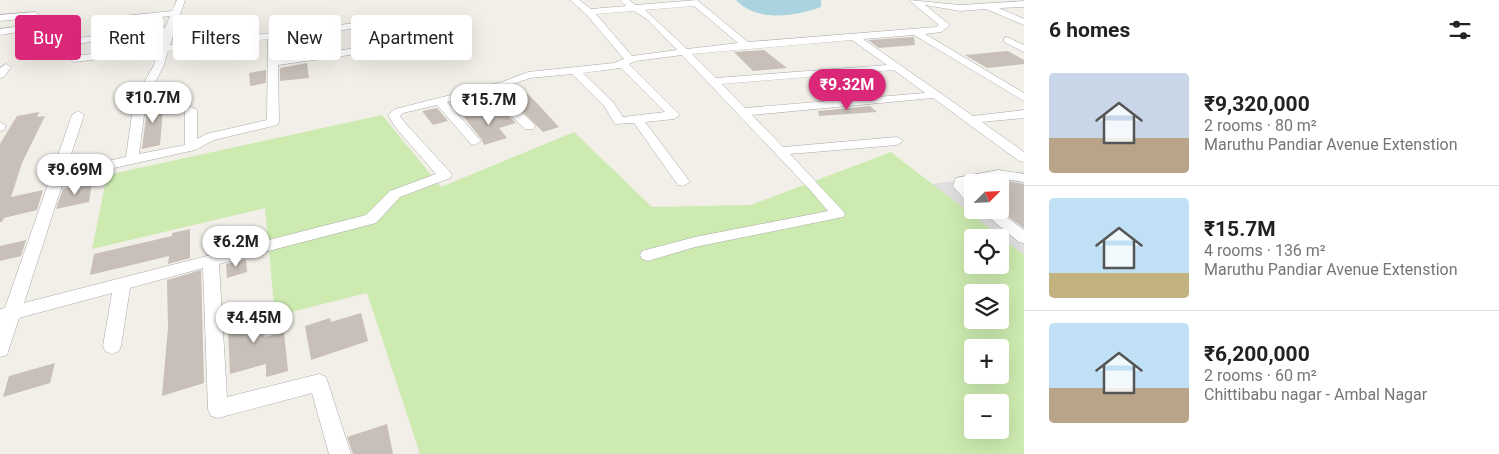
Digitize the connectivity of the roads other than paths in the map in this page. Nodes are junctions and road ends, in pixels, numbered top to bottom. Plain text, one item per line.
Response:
1 (181, 0) edge
2 (574, 0) edge
3 (914, 0) edge
4 (968, 0) edge
5 (694, 2) edge
6 (627, 4) edge
7 (1024, 4) edge
8 (985, 6) junction
9 (589, 12) junction
10 (176, 13) junction
11 (158, 15) edge
12 (15, 17) edge
13 (0, 18) edge
14 (1024, 22) edge
15 (15, 30) dead end
16 (169, 30) junction
17 (914, 31) junction
18 (0, 32) edge
19 (269, 36) edge
20 (853, 36) junction
21 (81, 40) edge
22 (1006, 40) dead end
23 (746, 45) junction
24 (165, 48) junction
25 (1024, 49) edge
26 (351, 52) edge
27 (685, 53) junction
28 (81, 58) edge
29 (275, 62) joint
30 (626, 62) junction
31 (896, 67) junction
32 (574, 70) junction
33 (712, 82) junction
34 (489, 89) junction
35 (936, 95) junction
36 (1024, 98) edge
37 (440, 101) junction
38 (191, 110) dead end
39 (743, 112) junction
40 (1024, 114) edge
41 (78, 115) dead end
42 (637, 119) junction
43 (972, 120) junction
44 (529, 126) dead end
45 (475, 141) dead end
46 (897, 141) dead end
47 (191, 147) junction
48 (780, 151) junction
49 (1024, 158) edge
50 (132, 161) junction
51 (57, 176) junction
52 (1009, 176) edge
53 (1024, 178) edge
54 (964, 181) edge
55 (683, 182) dead end
56 (964, 190) edge
57 (999, 219) edge
58 (1024, 238) edge
59 (648, 255) dead end
60 (211, 260) junction
61 (122, 284) junction
62 (6, 314) edge
63 (112, 346) dead end
64 (0, 348) edge
65 (340, 454) edge

1 - 10 street
2 - 9 street
3 - 8 street
3 - 17 street
4 - 8 street
5 - 6 street
5 - 23 street
6 - 9 street
6 - 27 street
7 - 8 street
8 - 14 street
9 - 30 street
10 - 11 street
10 - 16 street
12 - 13 street
15 - 18 street
16 - 21 street
16 - 24 street
17 - 20 street
17 - 36 street
19 - 24 street
20 - 23 street
20 - 31 street
22 - 25 street
23 - 27 street
24 - 28 street
24 - 50 street
26 - 29 street
27 - 30 street
27 - 33 street
29 - 47 street
30 - 32 street
30 - 42 street
31 - 33 street
31 - 35 street
32 - 34 street
32 - 42 street
33 - 39 street
34 - 37 street
34 - 44 street
35 - 39 street
35 - 43 street
37 - 45 street
37 - 60 street
38 - 47 street
39 - 48 street
40 - 43 street
41 - 51 street
42 - 55 street
43 - 49 street
46 - 48 street
47 - 50 street
48 - 59 street
50 - 51 street
51 - 62 street
52 - 53 street
54 - 56 street
57 - 58 street
60 - 61 street
60 - 65 street
61 - 62 street
61 - 63 street
62 - 64 street

